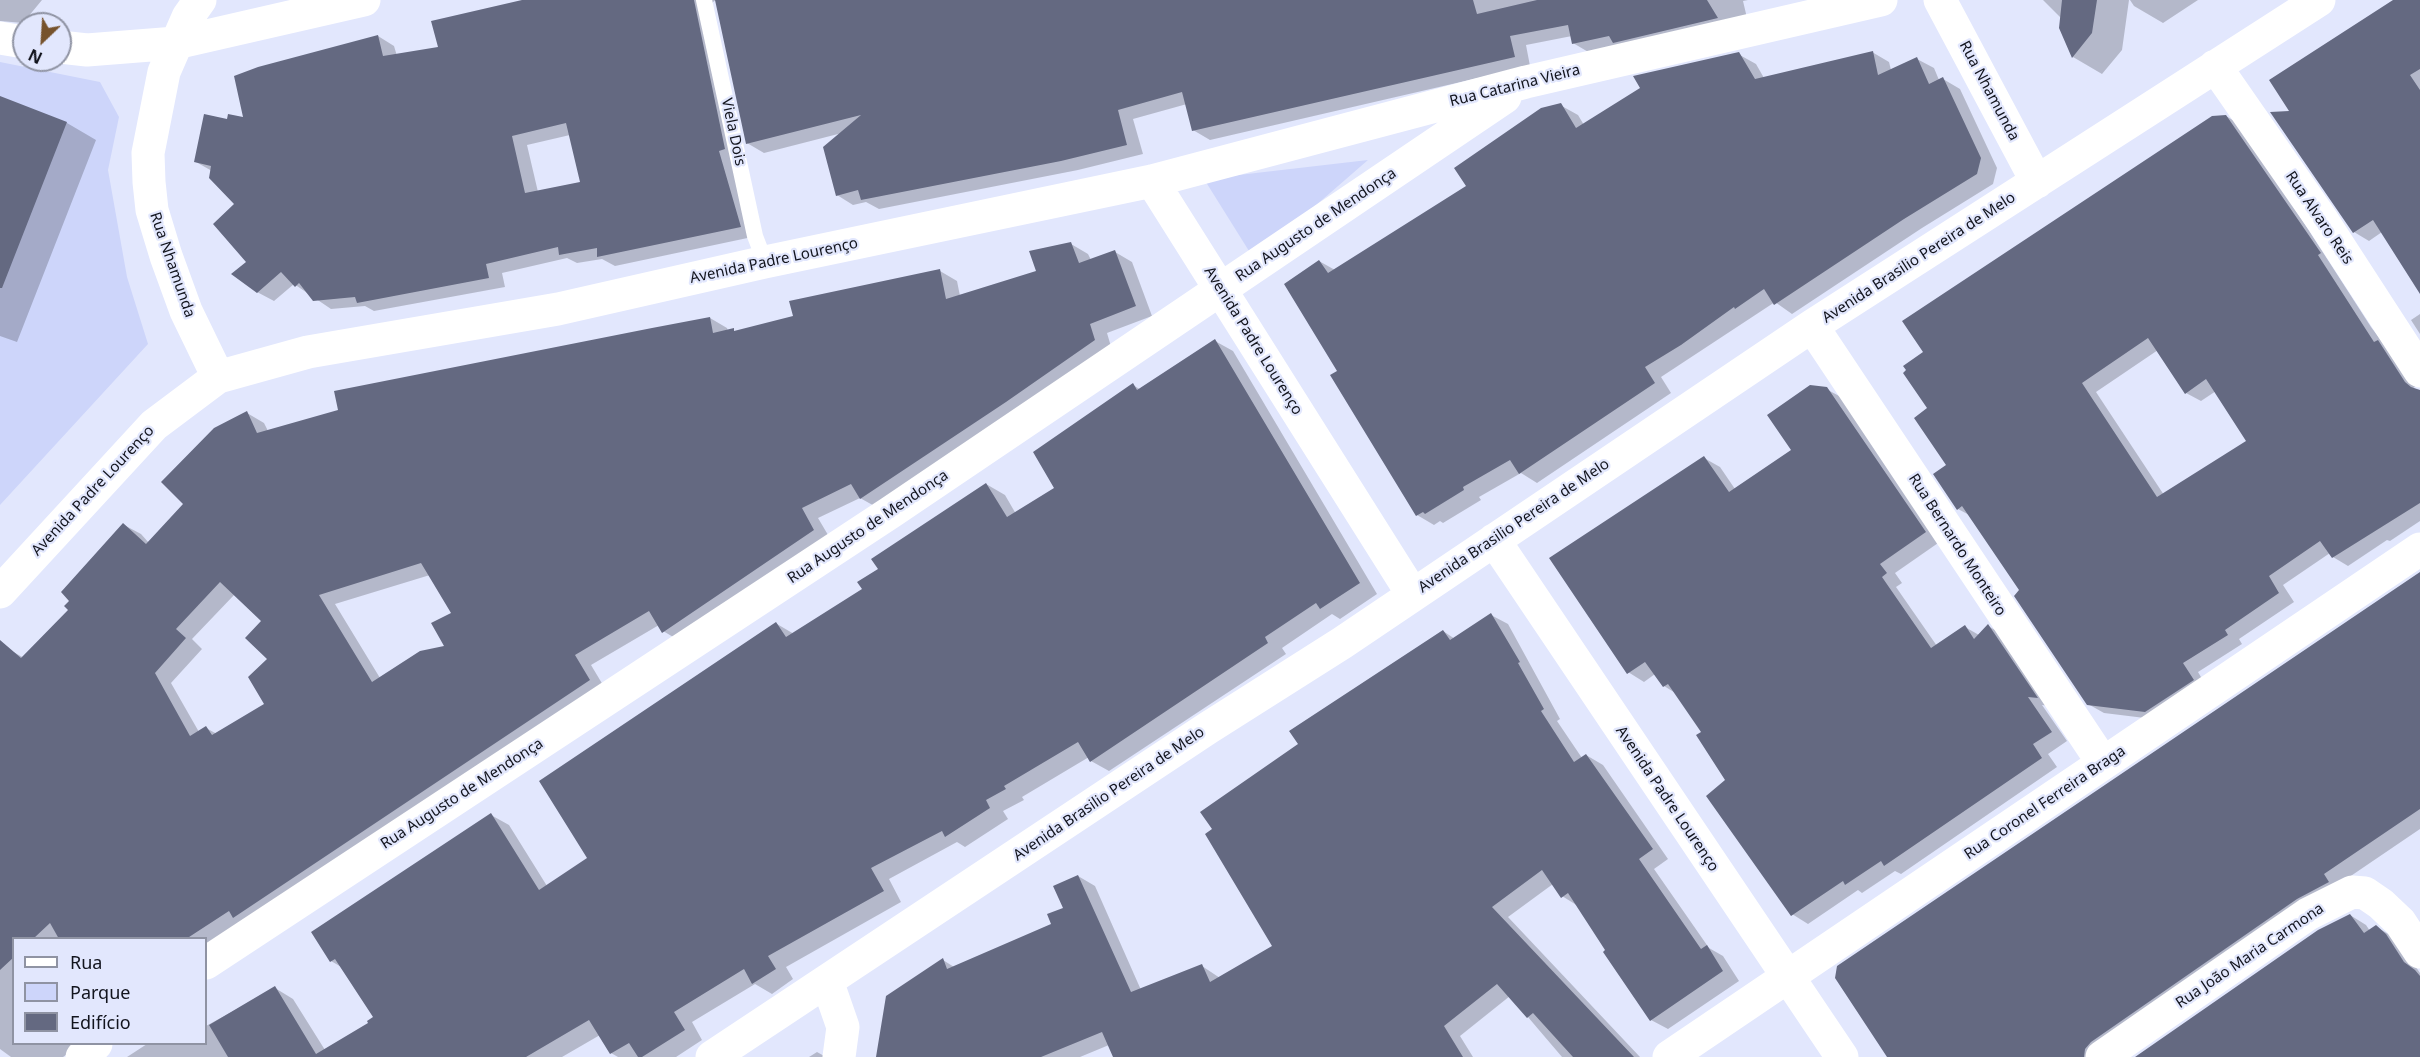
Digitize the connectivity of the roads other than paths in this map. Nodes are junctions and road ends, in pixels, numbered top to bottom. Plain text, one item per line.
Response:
1 (200, 0) edge
2 (364, 0) edge
3 (704, 0) edge
4 (1881, 0) edge
5 (1940, 0) edge
6 (2319, 0) edge
7 (176, 43) junction
8 (72, 48) edge
9 (2215, 66) junction
10 (1526, 82) junction
11 (1152, 181) junction
12 (2037, 182) junction
13 (765, 262) junction
14 (1221, 290) junction
15 (1812, 326) junction
16 (2420, 371) edge
17 (218, 377) junction
18 (1494, 540) junction
19 (2420, 549) edge
20 (0, 592) edge
21 (1413, 595) junction
22 (2103, 763) junction
23 (2420, 952) edge
24 (207, 962) edge
25 (1788, 977) junction
26 (827, 981) junction
27 (95, 1045) edge
28 (82, 1057) edge
29 (712, 1057) edge
30 (839, 1057) edge
31 (1669, 1057) edge
32 (1842, 1057) edge
33 (2102, 1057) edge

1 - 7 street, Rua Nhamunda
2 - 7 street
3 - 13 lane, Viela Dois
4 - 10 street, Rua Catarina Vieira
5 - 12 street, Rua Nhamunda
6 - 9 street, Avenida Brasilio Pereira de Melo
7 - 8 street
7 - 17 street, Rua Nhamunda
9 - 12 street, Avenida Brasilio Pereira de Melo
9 - 16 street, Rua Alvaro Reis
10 - 11 street, Rua Catarina Vieira
10 - 14 street, Rua Augusto de Mendonça
11 - 13 street, Avenida Padre Lourenço
11 - 14 street, Avenida Padre Lourenço
12 - 15 street, Avenida Brasilio Pereira de Melo
13 - 17 street, Avenida Padre Lourenço
14 - 21 street, Avenida Padre Lourenço
14 - 24 street, Rua Augusto de Mendonça
15 - 18 street, Avenida Brasilio Pereira de Melo
15 - 22 street, Rua Bernardo Monteiro
17 - 20 street, Avenida Padre Lourenço
18 - 21 street, Avenida Brasilio Pereira de Melo
18 - 25 street, Avenida Padre Lourenço
19 - 22 street, Rua Coronel Ferreira Braga
21 - 26 street, Avenida Brasilio Pereira de Melo
22 - 25 street, Rua Coronel Ferreira Braga
23 - 33 street, Rua João Maria Carmona
25 - 31 street, Rua Coronel Ferreira Braga
25 - 32 street, Avenida Padre Lourenço
26 - 29 street, Avenida Brasilio Pereira de Melo
26 - 30 street
27 - 28 street

